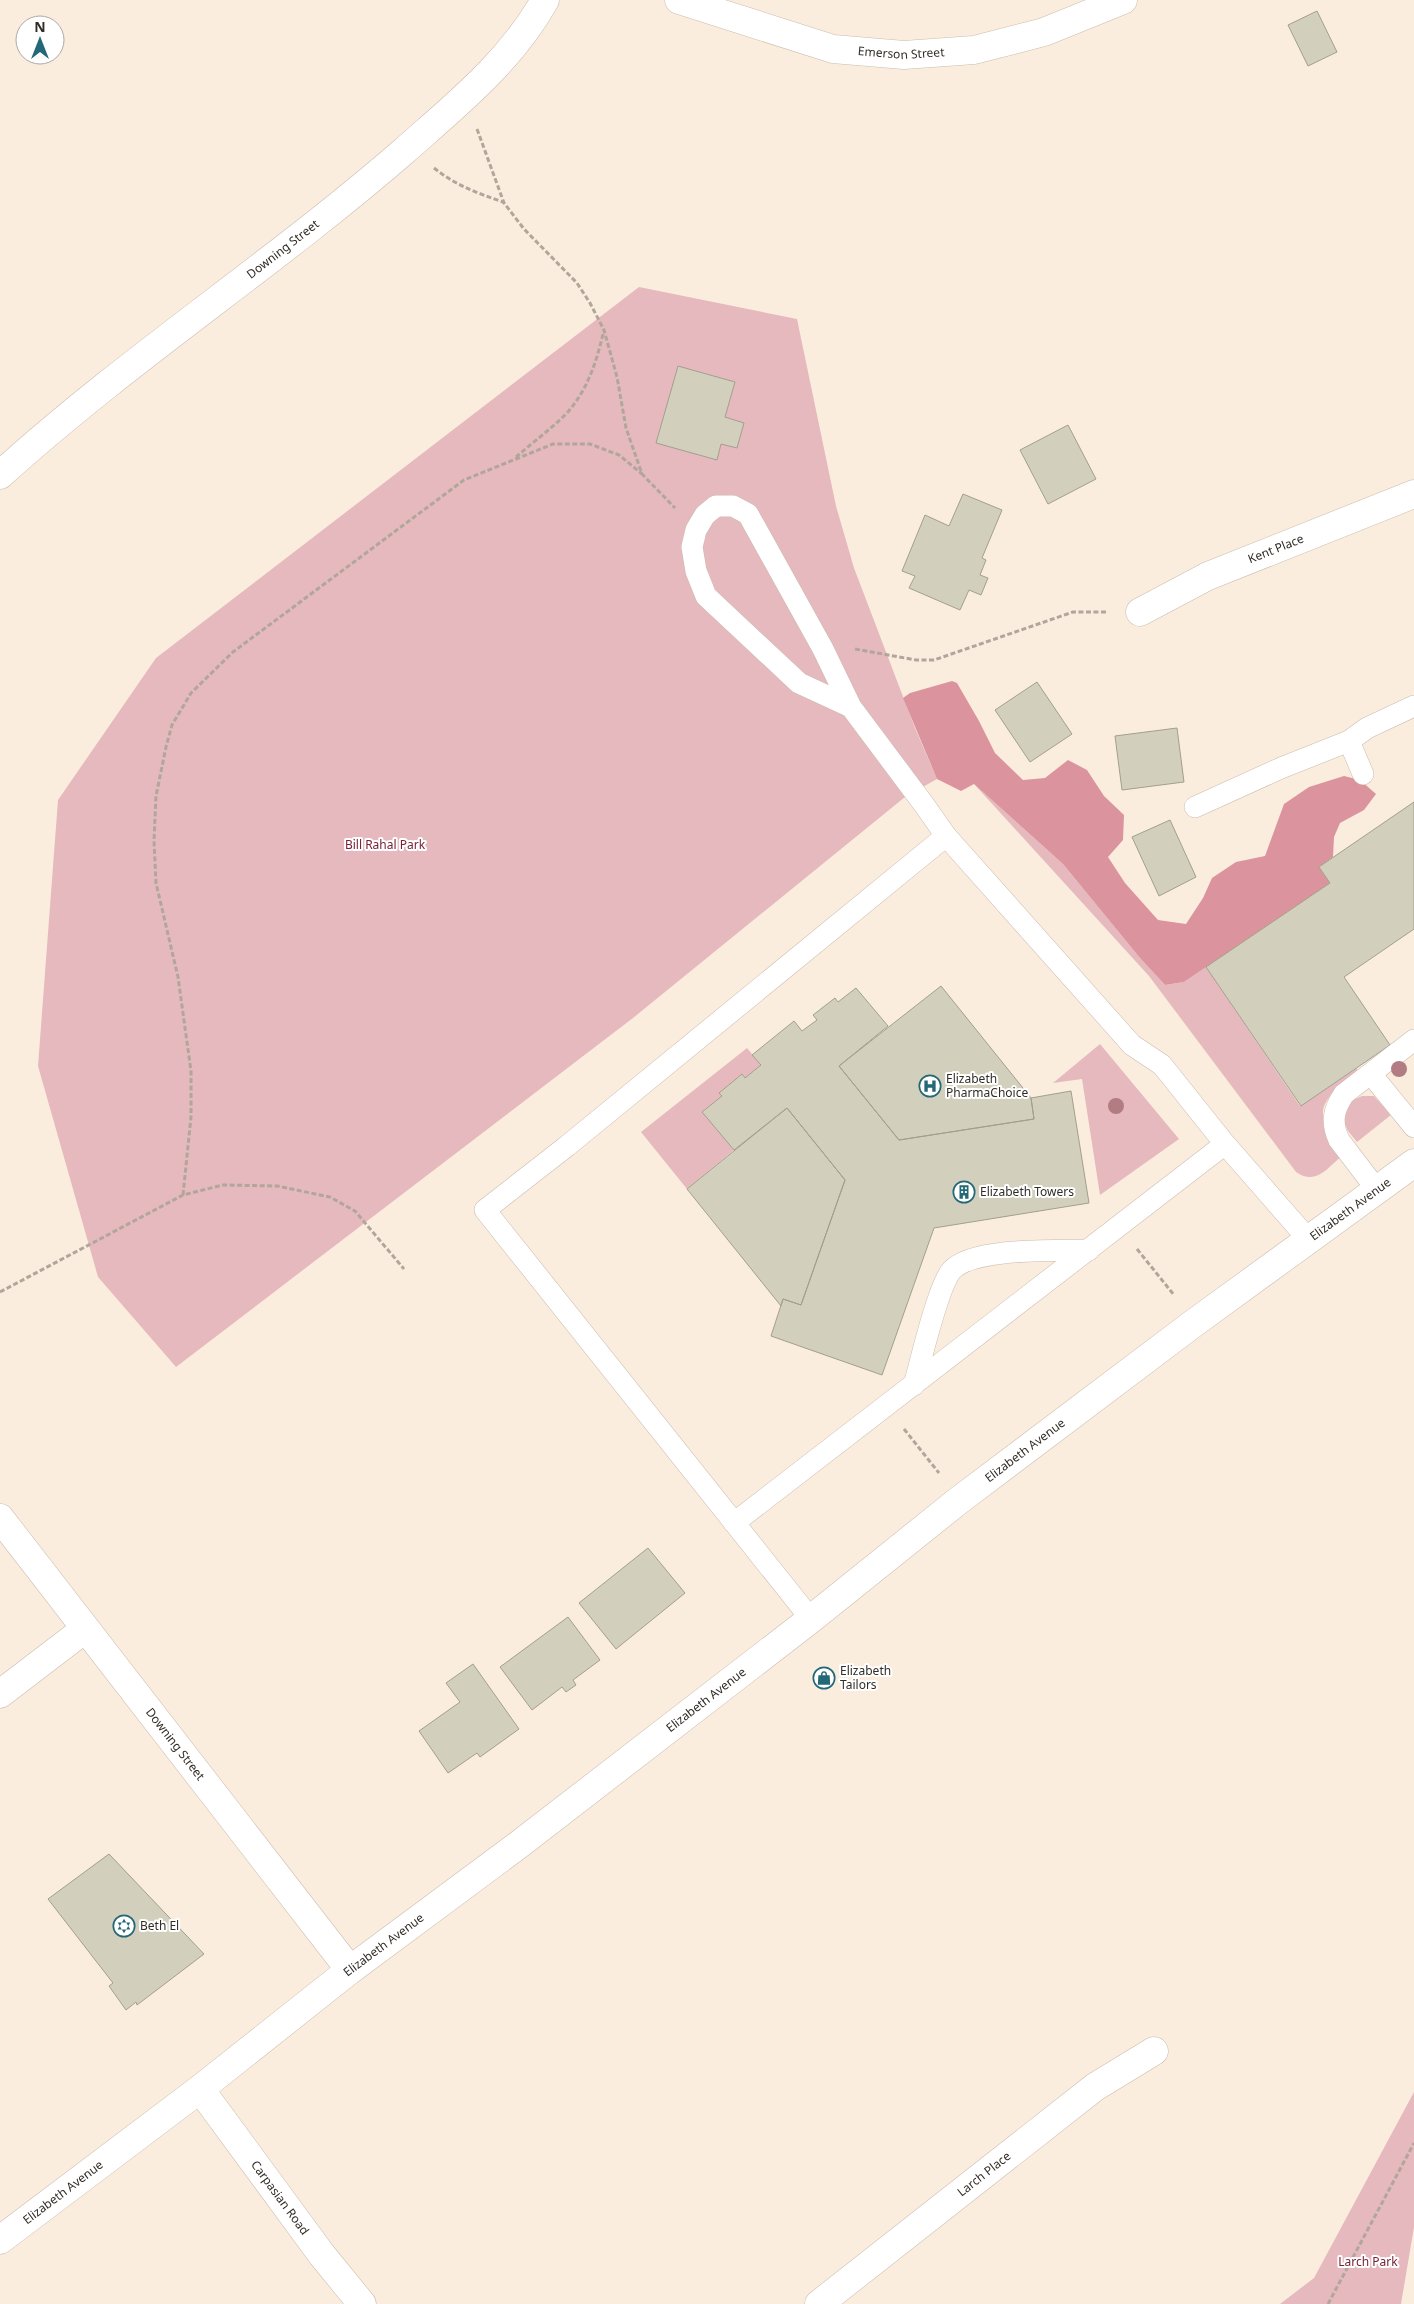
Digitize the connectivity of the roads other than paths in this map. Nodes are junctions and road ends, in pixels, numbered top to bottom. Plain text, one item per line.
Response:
1 (545, 0) edge
2 (678, 0) edge
3 (1123, 0) edge
4 (0, 475) edge
5 (1414, 494) edge
6 (1140, 612) road end
7 (1414, 706) edge
8 (851, 707) junction
9 (1349, 741) junction
10 (1363, 774) dead end
11 (1195, 807) dead end
12 (946, 836) junction
13 (1414, 1040) edge
14 (1371, 1074) junction
15 (1414, 1127) edge
16 (1225, 1144) junction
17 (1414, 1163) edge
18 (1377, 1190) junction
19 (1308, 1239) junction
20 (1089, 1250) junction
21 (914, 1385) junction
22 (0, 1518) edge
23 (734, 1523) junction
24 (811, 1619) junction
25 (84, 1629) junction
26 (0, 1694) edge
27 (350, 1970) junction
28 (1154, 2051) dead end
29 (200, 2089) junction
30 (0, 2240) edge
31 (362, 2304) edge
32 (819, 2304) edge

1 - 4 street, Downing Street
2 - 3 street, Emerson Street
5 - 6 street, Kent Place
7 - 9 lane
8 - 8 lane
8 - 12 lane
9 - 10 lane
9 - 11 lane
12 - 16 lane
12 - 23 lane
13 - 14 lane
14 - 15 lane
14 - 18 lane
16 - 19 lane
16 - 20 lane
17 - 18 street, Elizabeth Avenue
18 - 19 street, Elizabeth Avenue
19 - 24 street, Elizabeth Avenue
20 - 21 lane
20 - 21 lane
21 - 23 lane
22 - 25 street, Downing Street
23 - 24 lane
24 - 27 street, Elizabeth Avenue
25 - 26 street
25 - 27 street, Downing Street
27 - 29 street, Elizabeth Avenue
28 - 32 street, Larch Place
29 - 30 street, Elizabeth Avenue
29 - 31 street, Carpasian Road

